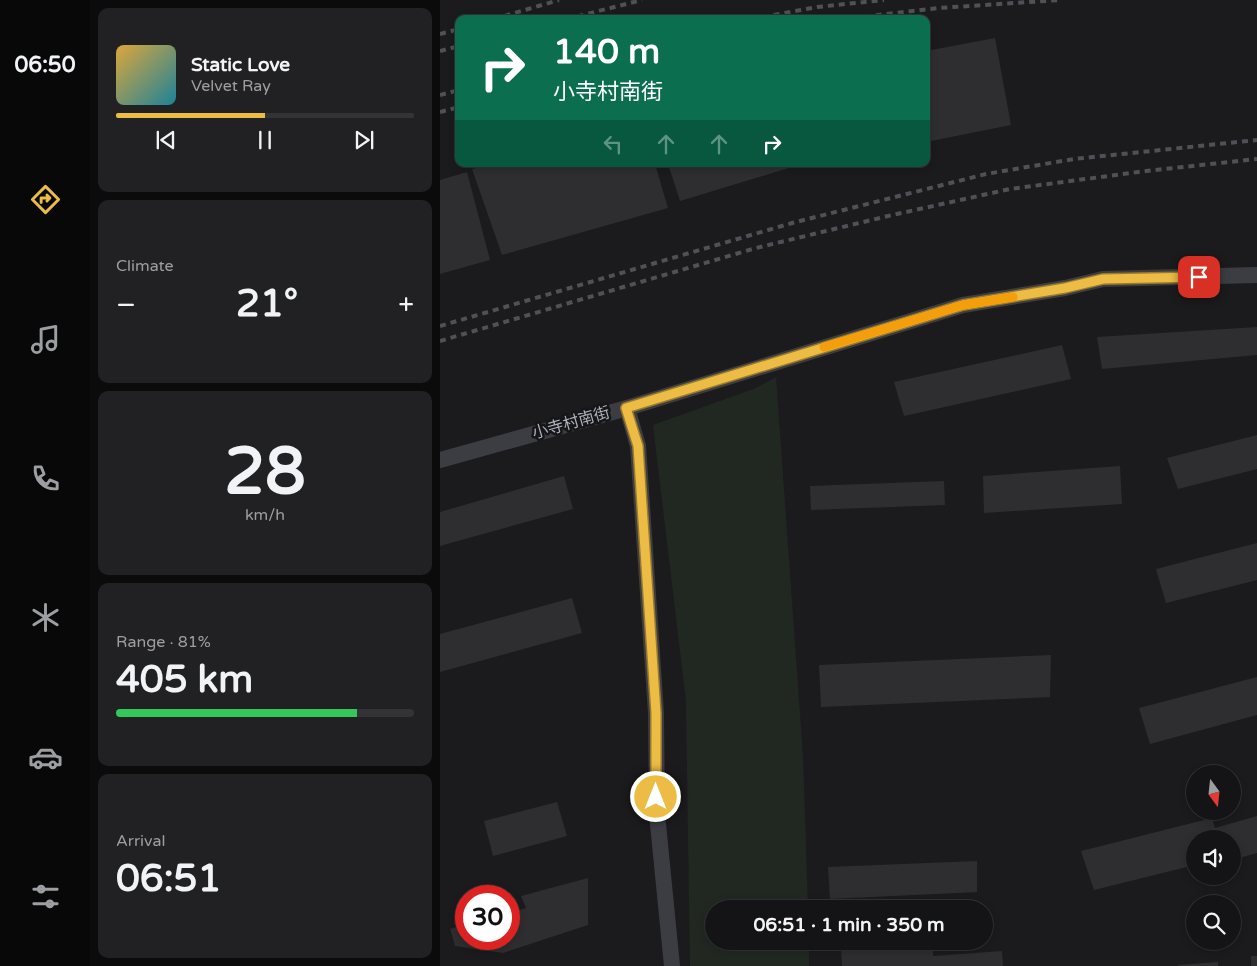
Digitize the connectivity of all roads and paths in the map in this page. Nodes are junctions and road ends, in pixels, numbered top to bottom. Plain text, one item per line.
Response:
1 (1257, 275) edge
2 (626, 408) junction
3 (440, 460) edge
4 (672, 966) edge

1 - 2 street, 小寺村南街
2 - 3 street, 小寺村南街
2 - 4 street

